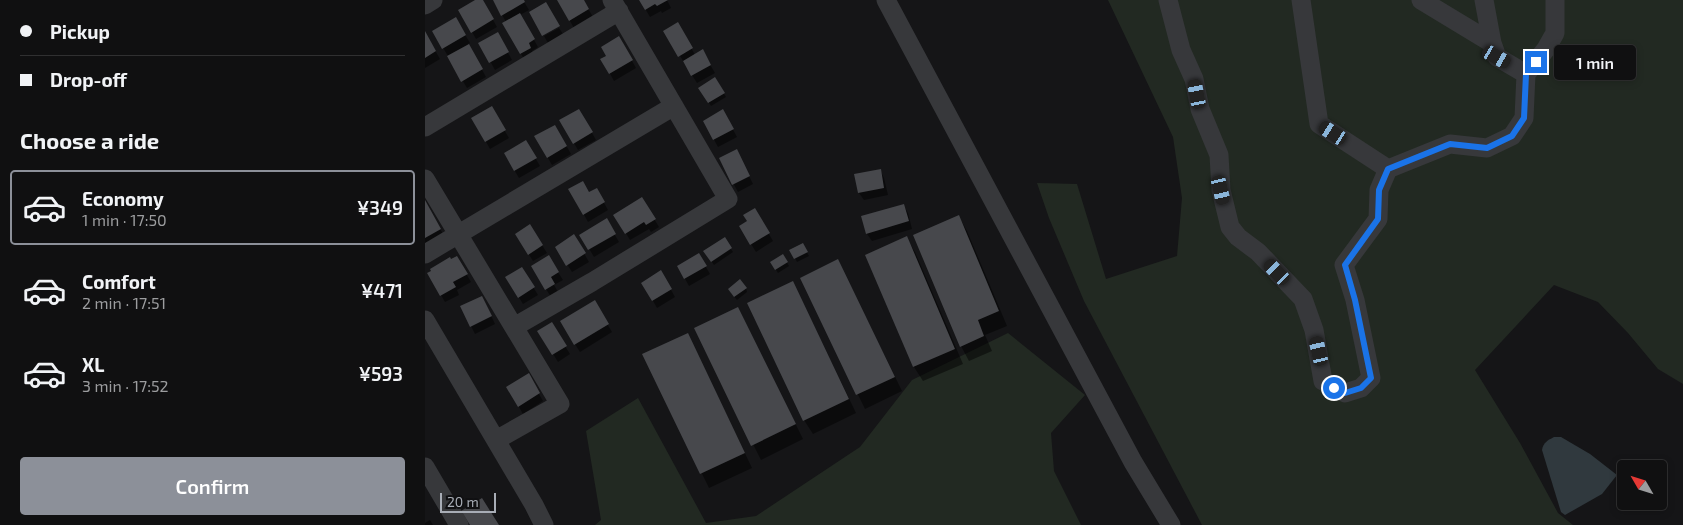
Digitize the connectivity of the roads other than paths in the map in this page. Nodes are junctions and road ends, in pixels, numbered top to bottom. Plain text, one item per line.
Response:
1 (433, 0) edge
2 (886, 0) edge
3 (1168, 0) edge
4 (1301, 0) edge
5 (1421, 0) edge
6 (1484, 0) edge
7 (1555, 0) edge
8 (425, 5) edge
9 (615, 6) edge
10 (1492, 44) junction
11 (1526, 74) junction
12 (674, 106) junction
13 (425, 127) edge
14 (1388, 169) junction
15 (425, 179) edge
16 (458, 235) junction
17 (425, 254) edge
18 (425, 320) edge
19 (514, 327) junction
20 (496, 440) junction
21 (425, 468) edge
22 (432, 493) edge
23 (459, 525) edge
24 (544, 525) edge
25 (1171, 525) edge

1 - 8 street
2 - 25 street
3 - 14 street
4 - 14 street
5 - 10 street
6 - 10 street
7 - 11 street
9 - 12 street
9 - 13 street
10 - 11 street
11 - 14 street
12 - 16 street
12 - 19 street
15 - 16 street
16 - 17 street
16 - 19 street
18 - 20 street
19 - 20 street
20 - 24 street
21 - 22 street
22 - 23 street

